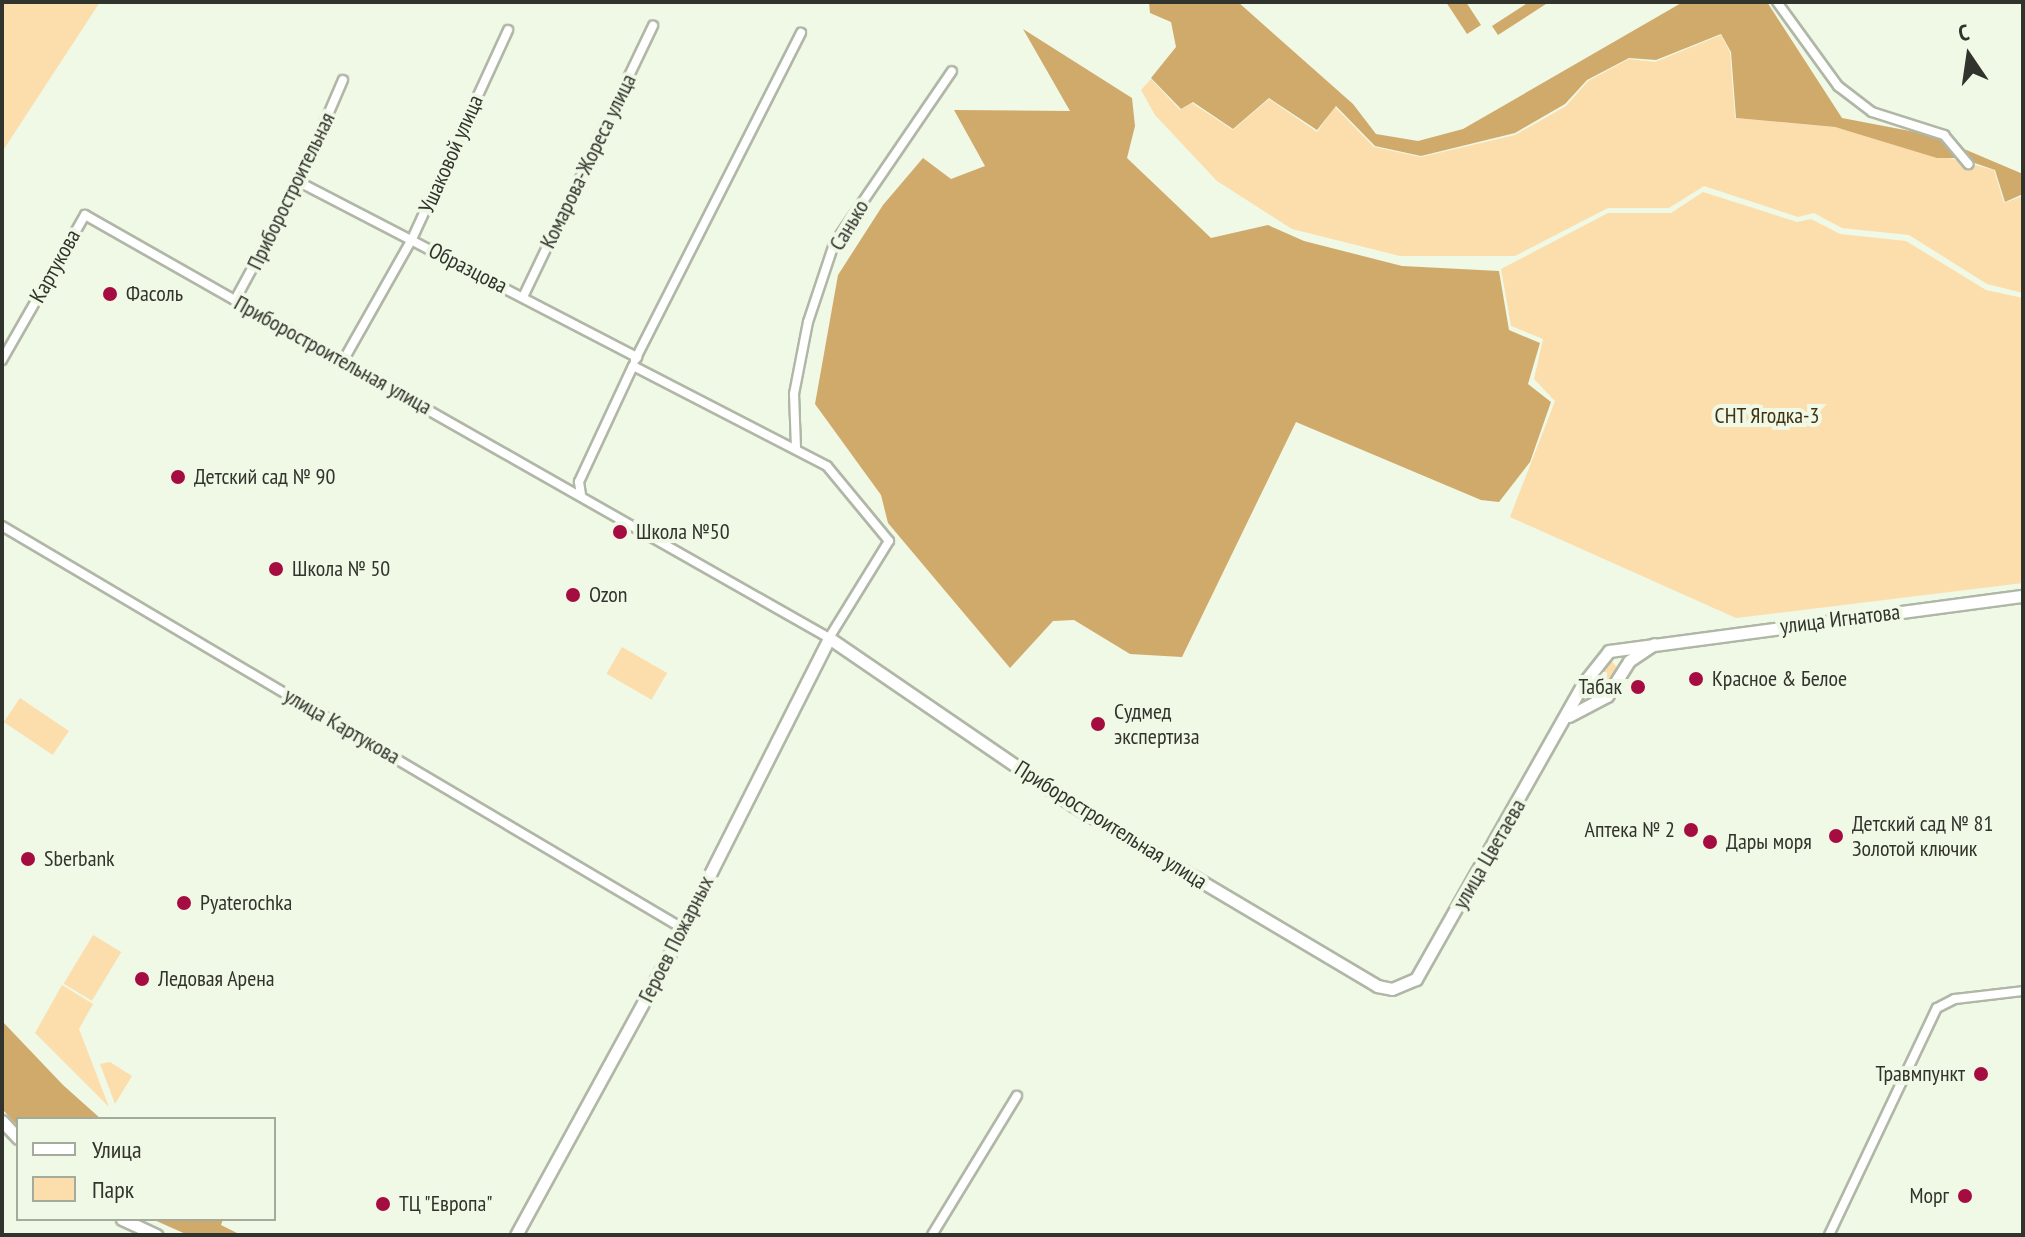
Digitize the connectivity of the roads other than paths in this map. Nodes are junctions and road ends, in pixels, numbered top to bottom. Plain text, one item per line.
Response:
1 (1777, 2) edge
2 (653, 26) dead end
3 (508, 30) dead end
4 (801, 33) dead end
5 (952, 71) dead end
6 (343, 80) dead end
7 (1968, 164) dead end
8 (299, 182) junction
9 (85, 215) joint
10 (412, 239) junction
11 (523, 297) junction
12 (235, 300) junction
13 (637, 357) junction
14 (2, 360) edge
15 (343, 361) junction
16 (633, 366) junction
17 (796, 448) junction
18 (581, 495) junction
19 (2, 526) edge
20 (2023, 596) edge
21 (829, 638) junction
22 (1658, 642) junction
23 (1604, 655) junction
24 (1622, 672) junction
25 (1582, 685) junction
26 (1601, 700) junction
27 (1569, 716) junction
28 (682, 928) junction
29 (1403, 985) joint
30 (2023, 991) edge
31 (1017, 1096) dead end
32 (2, 1121) edge
33 (16, 1136) edge
34 (126, 1221) edge
35 (153, 1234) edge
36 (516, 1235) edge
37 (932, 1235) edge
38 (1829, 1235) edge

1 - 7 street
2 - 11 street, Комарова-Жореса улица
3 - 10 street, Ушаковой улица
4 - 13 street
5 - 17 street, Санько
6 - 8 street, Приборостроительная
8 - 10 street, Образцова
8 - 12 street, Приборостроительная
9 - 12 street, Приборостроительная улица
9 - 14 street, Картукова
10 - 11 street, Образцова
10 - 15 street, Ушаковой улица
11 - 13 street, Образцова
12 - 15 street, Приборостроительная улица
13 - 16 street
15 - 18 street, Приборостроительная улица
16 - 17 street
16 - 18 street
17 - 21 street
18 - 21 street, Приборостроительная улица
19 - 28 street, улица Картукова
20 - 22 main road, улица Игнатова
21 - 28 main road, Героев Пожарных
21 - 29 main road, Приборостроительная улица
22 - 23 main road, улица Игнатова
22 - 24 main road, улица Игнатова
23 - 24 street
23 - 25 main road, улица Цветаева
24 - 26 main road, улица Игнатова
25 - 26 street
25 - 27 main road, улица Цветаева
26 - 27 main road
27 - 29 main road, улица Цветаева
28 - 36 main road, Героев Пожарных
30 - 38 street
31 - 37 street
32 - 33 main road
34 - 35 main road

